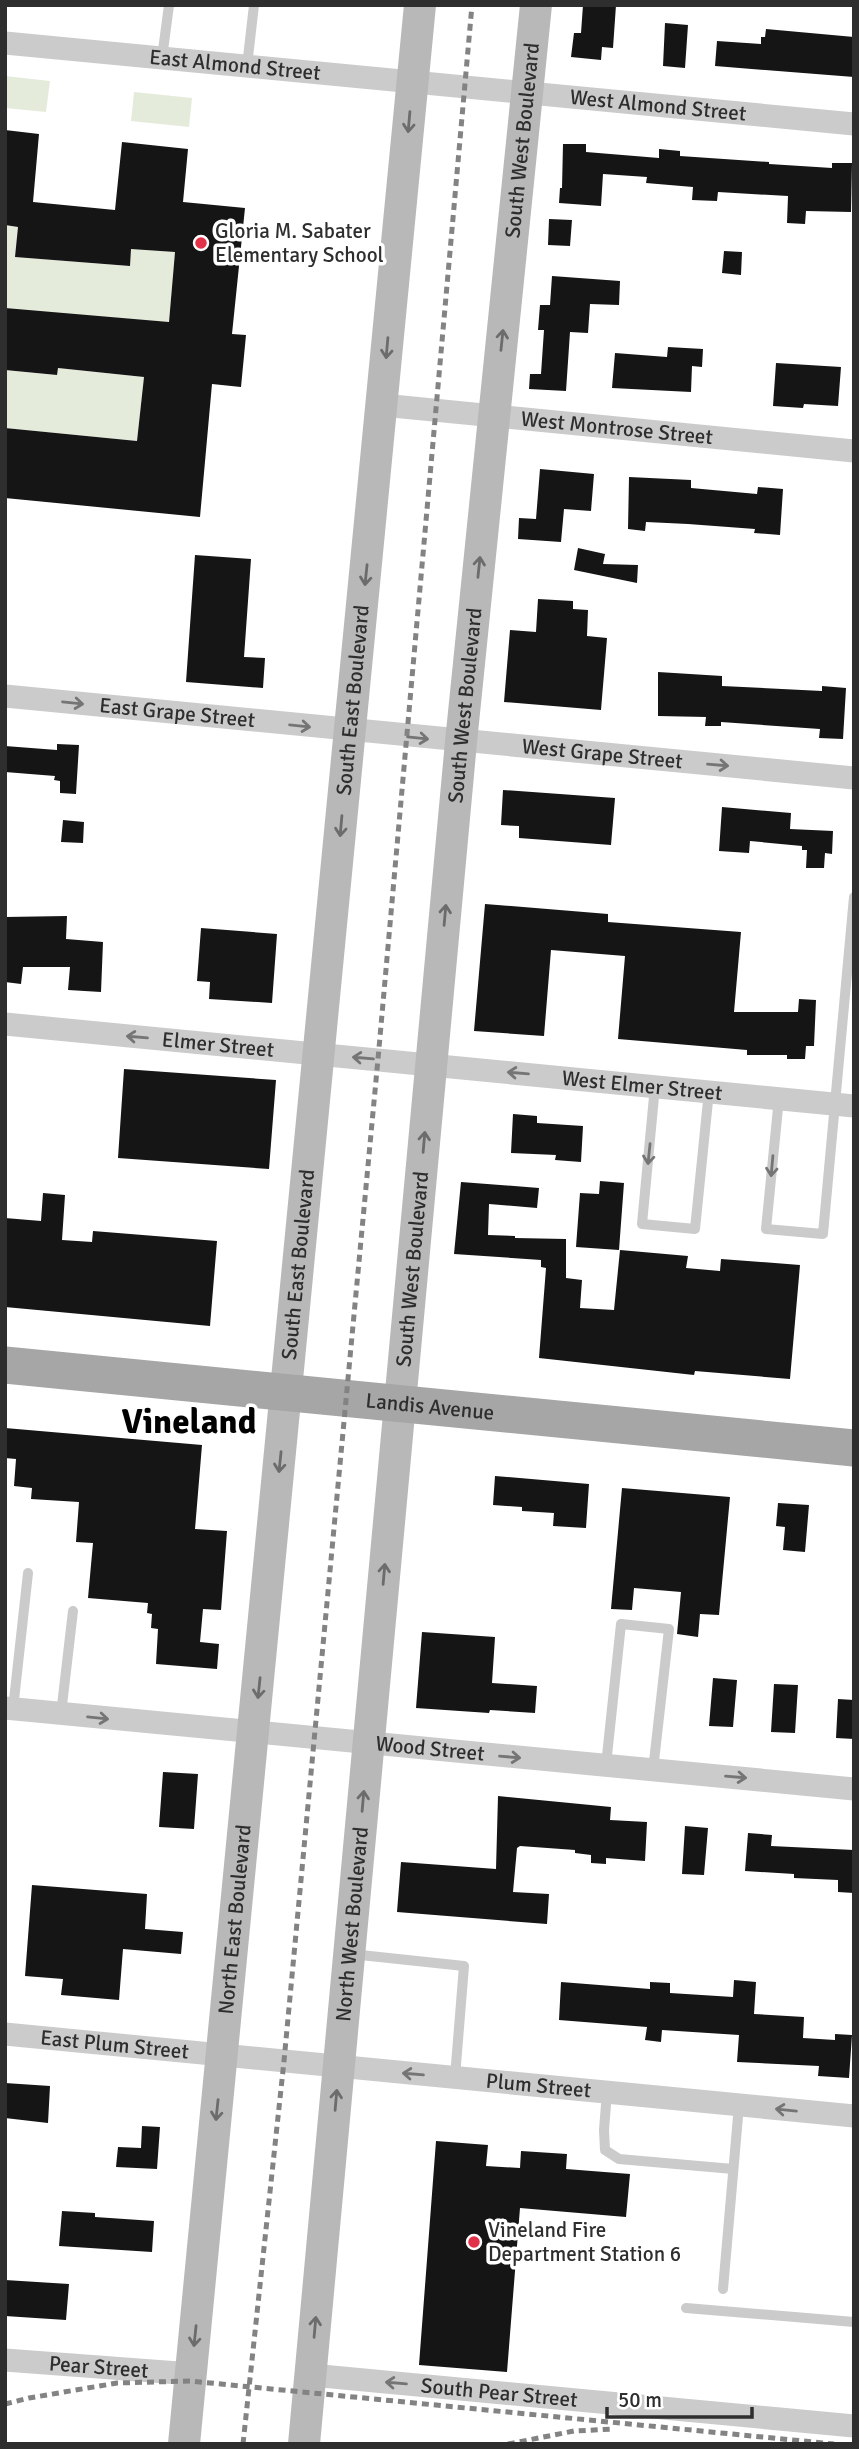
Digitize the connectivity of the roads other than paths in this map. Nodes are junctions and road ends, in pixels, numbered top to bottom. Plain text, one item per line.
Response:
1 (169, 5) edge
2 (254, 5) edge
3 (420, 5) edge
4 (536, 5) edge
5 (5, 43) edge
6 (163, 58) junction
7 (247, 66) junction
8 (413, 81) junction
9 (464, 86) joint
10 (527, 92) junction
11 (854, 124) edge
12 (382, 405) junction
13 (494, 416) junction
14 (854, 451) edge
15 (5, 696) edge
16 (351, 731) junction
17 (461, 742) junction
18 (854, 778) edge
19 (854, 897) edge
20 (5, 1024) edge
21 (320, 1054) junction
22 (431, 1065) junction
23 (655, 1086) junction
24 (709, 1091) junction
25 (779, 1098) junction
26 (844, 1105) edge
27 (5, 1365) edge
28 (287, 1394) junction
29 (400, 1405) junction
30 (854, 1448) edge
31 (28, 1573) dead end
32 (73, 1611) dead end
33 (9, 1709) edge
34 (61, 1714) junction
35 (254, 1733) junction
36 (369, 1744) junction
37 (606, 1765) junction
38 (653, 1770) junction
39 (854, 1789) edge
40 (349, 1954) junction
41 (5, 2034) edge
42 (223, 2055) junction
43 (339, 2067) junction
44 (455, 2077) junction
45 (607, 2092) junction
46 (739, 2105) junction
47 (854, 2116) edge
48 (733, 2169) junction
49 (723, 2289) dead end
50 (686, 2308) dead end
51 (854, 2322) edge
52 (5, 2360) edge
53 (192, 2374) junction
54 (311, 2375) junction
55 (854, 2426) edge
56 (184, 2444) edge
57 (304, 2444) edge

1 - 6 lane
2 - 7 lane
3 - 8 main road, South East Boulevard
4 - 10 main road, South West Boulevard
5 - 6 street, East Almond Street
6 - 7 street, East Almond Street
7 - 8 street, East Almond Street
8 - 9 street, East Almond Street
8 -> 12 main road, South East Boulevard
9 - 10 street, West Almond Street
10 - 11 street, West Almond Street
13 -> 10 main road, South West Boulevard
12 - 13 street, West Montrose Street
12 -> 16 main road, South East Boulevard
13 - 14 street, West Montrose Street
17 -> 13 main road, South West Boulevard
15 -> 16 street, East Grape Street
16 -> 17 street, West Grape Street
16 -> 21 main road, South East Boulevard
17 -> 18 street, West Grape Street
22 -> 17 main road, South West Boulevard
19 - 26 lane
21 -> 20 street, Elmer Street
22 -> 21 street, Elmer Street
21 - 28 main road, South East Boulevard
23 -> 22 street, West Elmer Street
29 -> 22 main road, South West Boulevard
23 - 24 street, West Elmer Street
23 -> 24 lane
24 - 25 street, West Elmer Street
25 - 26 street, West Elmer Street
25 -> 26 lane
27 - 28 main road, Landis Avenue
28 - 29 main road, Landis Avenue
28 -> 35 main road, North East Boulevard
29 - 30 main road, Landis Avenue
36 -> 29 main road, North West Boulevard
31 - 33 lane
32 - 34 lane
33 - 34 street, Wood Street
34 -> 35 street, Wood Street
35 - 36 street, Wood Street
35 - 42 main road, North East Boulevard
36 -> 37 street, Wood Street
40 -> 36 main road, North West Boulevard
37 - 38 street, Wood Street
37 - 38 lane
38 -> 39 street, Wood Street
40 - 43 main road, North West Boulevard
40 - 44 lane
41 - 42 street, East Plum Street
42 - 43 street, Plum Street
42 -> 53 main road, North East Boulevard
44 -> 43 street, Plum Street
54 -> 43 main road, North West Boulevard
44 - 45 street, Plum Street
45 - 46 street, Plum Street
45 - 48 lane
47 -> 46 street, Plum Street
46 - 48 lane
48 - 49 lane
50 - 51 lane
52 - 53 street, Pear Street
53 - 56 main road, North East Boulevard
55 -> 54 street, South Pear Street
54 - 57 main road, North West Boulevard

